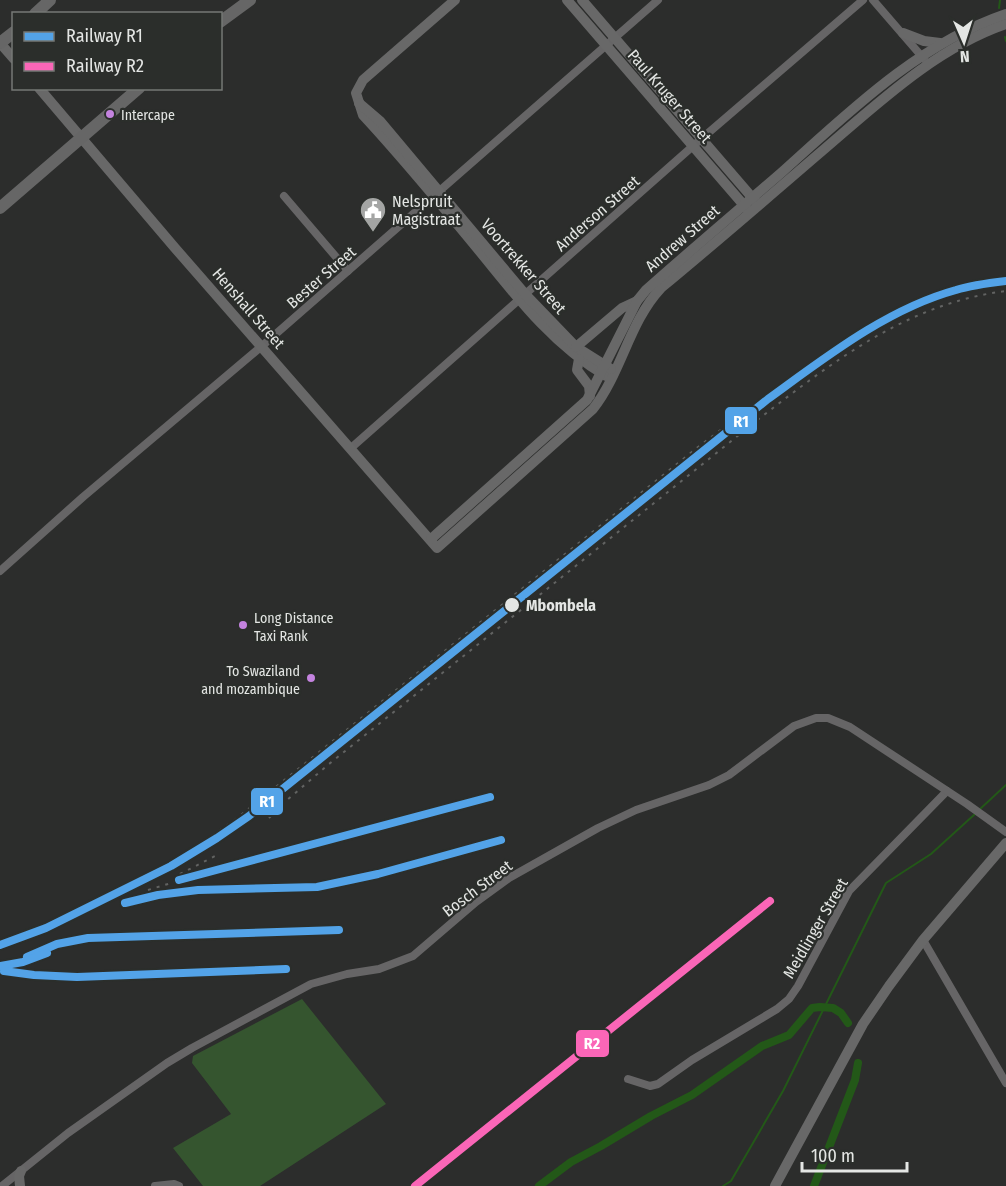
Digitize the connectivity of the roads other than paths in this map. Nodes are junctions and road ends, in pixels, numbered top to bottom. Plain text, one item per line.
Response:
1 (50, 0) edge
2 (250, 0) edge
3 (455, 0) edge
4 (567, 0) edge
5 (582, 0) edge
6 (658, 0) edge
7 (863, 0) edge
8 (873, 0) edge
9 (36, 12) edge
10 (1006, 14) edge
11 (222, 21) edge
12 (1006, 24) edge
13 (903, 33) junction
14 (12, 34) edge
15 (611, 42) junction
16 (0, 43) edge
17 (940, 43) junction
18 (12, 57) edge
19 (925, 60) junction
20 (41, 90) edge
21 (138, 90) edge
22 (83, 139) junction
23 (697, 142) junction
24 (437, 194) junction
25 (284, 196) dead end
26 (752, 205) junction
27 (0, 208) edge
28 (348, 271) junction
29 (522, 297) junction
30 (637, 301) junction
31 (262, 346) junction
32 (576, 347) junction
33 (579, 359) junction
34 (603, 370) junction
35 (615, 376) junction
36 (590, 396) junction
37 (351, 448) junction
38 (434, 543) junction
39 (0, 571) edge
40 (947, 791) junction
41 (1006, 832) edge
42 (1006, 843) edge
43 (1006, 855) edge
44 (980, 873) junction
45 (923, 940) junction
46 (628, 1079) dead end
47 (1006, 1083) edge
48 (21, 1171) junction
49 (2, 1186) edge
50 (20, 1186) edge
51 (155, 1186) edge
52 (179, 1186) edge
53 (775, 1186) edge

1 - 9 main road
2 - 11 main road
3 - 24 street, Voortrekker Street
4 - 15 street, Paul Kruger Street
5 - 15 street, Paul Kruger Street
6 - 15 street, Bester Street
7 - 23 street, Anderson Street
8 - 13 street
10 - 17 street, Andrew Street
12 - 19 street, Andrew Street
13 - 17 street
13 - 19 street
14 - 16 main road
15 - 23 street, Paul Kruger Street
15 - 24 street, Bester Street
16 - 18 street
17 - 19 street, Andrew Street
19 - 26 street, Andrew Street
20 - 22 street, Henshall Street
21 - 22 main road
22 - 27 main road
22 - 31 street, Henshall Street
23 - 26 street, Paul Kruger Street
23 - 29 street, Anderson Street
24 - 28 street, Bester Street
24 - 29 street, Voortrekker Street
25 - 28 street
26 - 30 street, Andrew Street
26 - 35 street, Andrew Street
28 - 31 street, Bester Street
29 - 32 street, Voortrekker Street
29 - 33 street, Voortrekker Street
29 - 37 street, Anderson Street
30 - 32 street
30 - 34 street, Andrew Street
31 - 37 street, Henshall Street
31 - 39 street, Bester Street
32 - 34 street, Voortrekker Street
33 - 34 street, Voortrekker Street
33 - 36 street
34 - 35 street, Voortrekker Street
34 - 36 street, Andrew Street
35 - 38 street, Andrew Street
36 - 38 street, Andrew Street
37 - 38 street, Henshall Street
40 - 41 street, Bosch Street
40 - 46 street, Meidlinger Street
40 - 48 street, Bosch Street
42 - 44 street
43 - 44 street
44 - 45 street
45 - 47 street
45 - 53 street
48 - 49 street, Bosch Street
48 - 50 street
51 - 52 street

